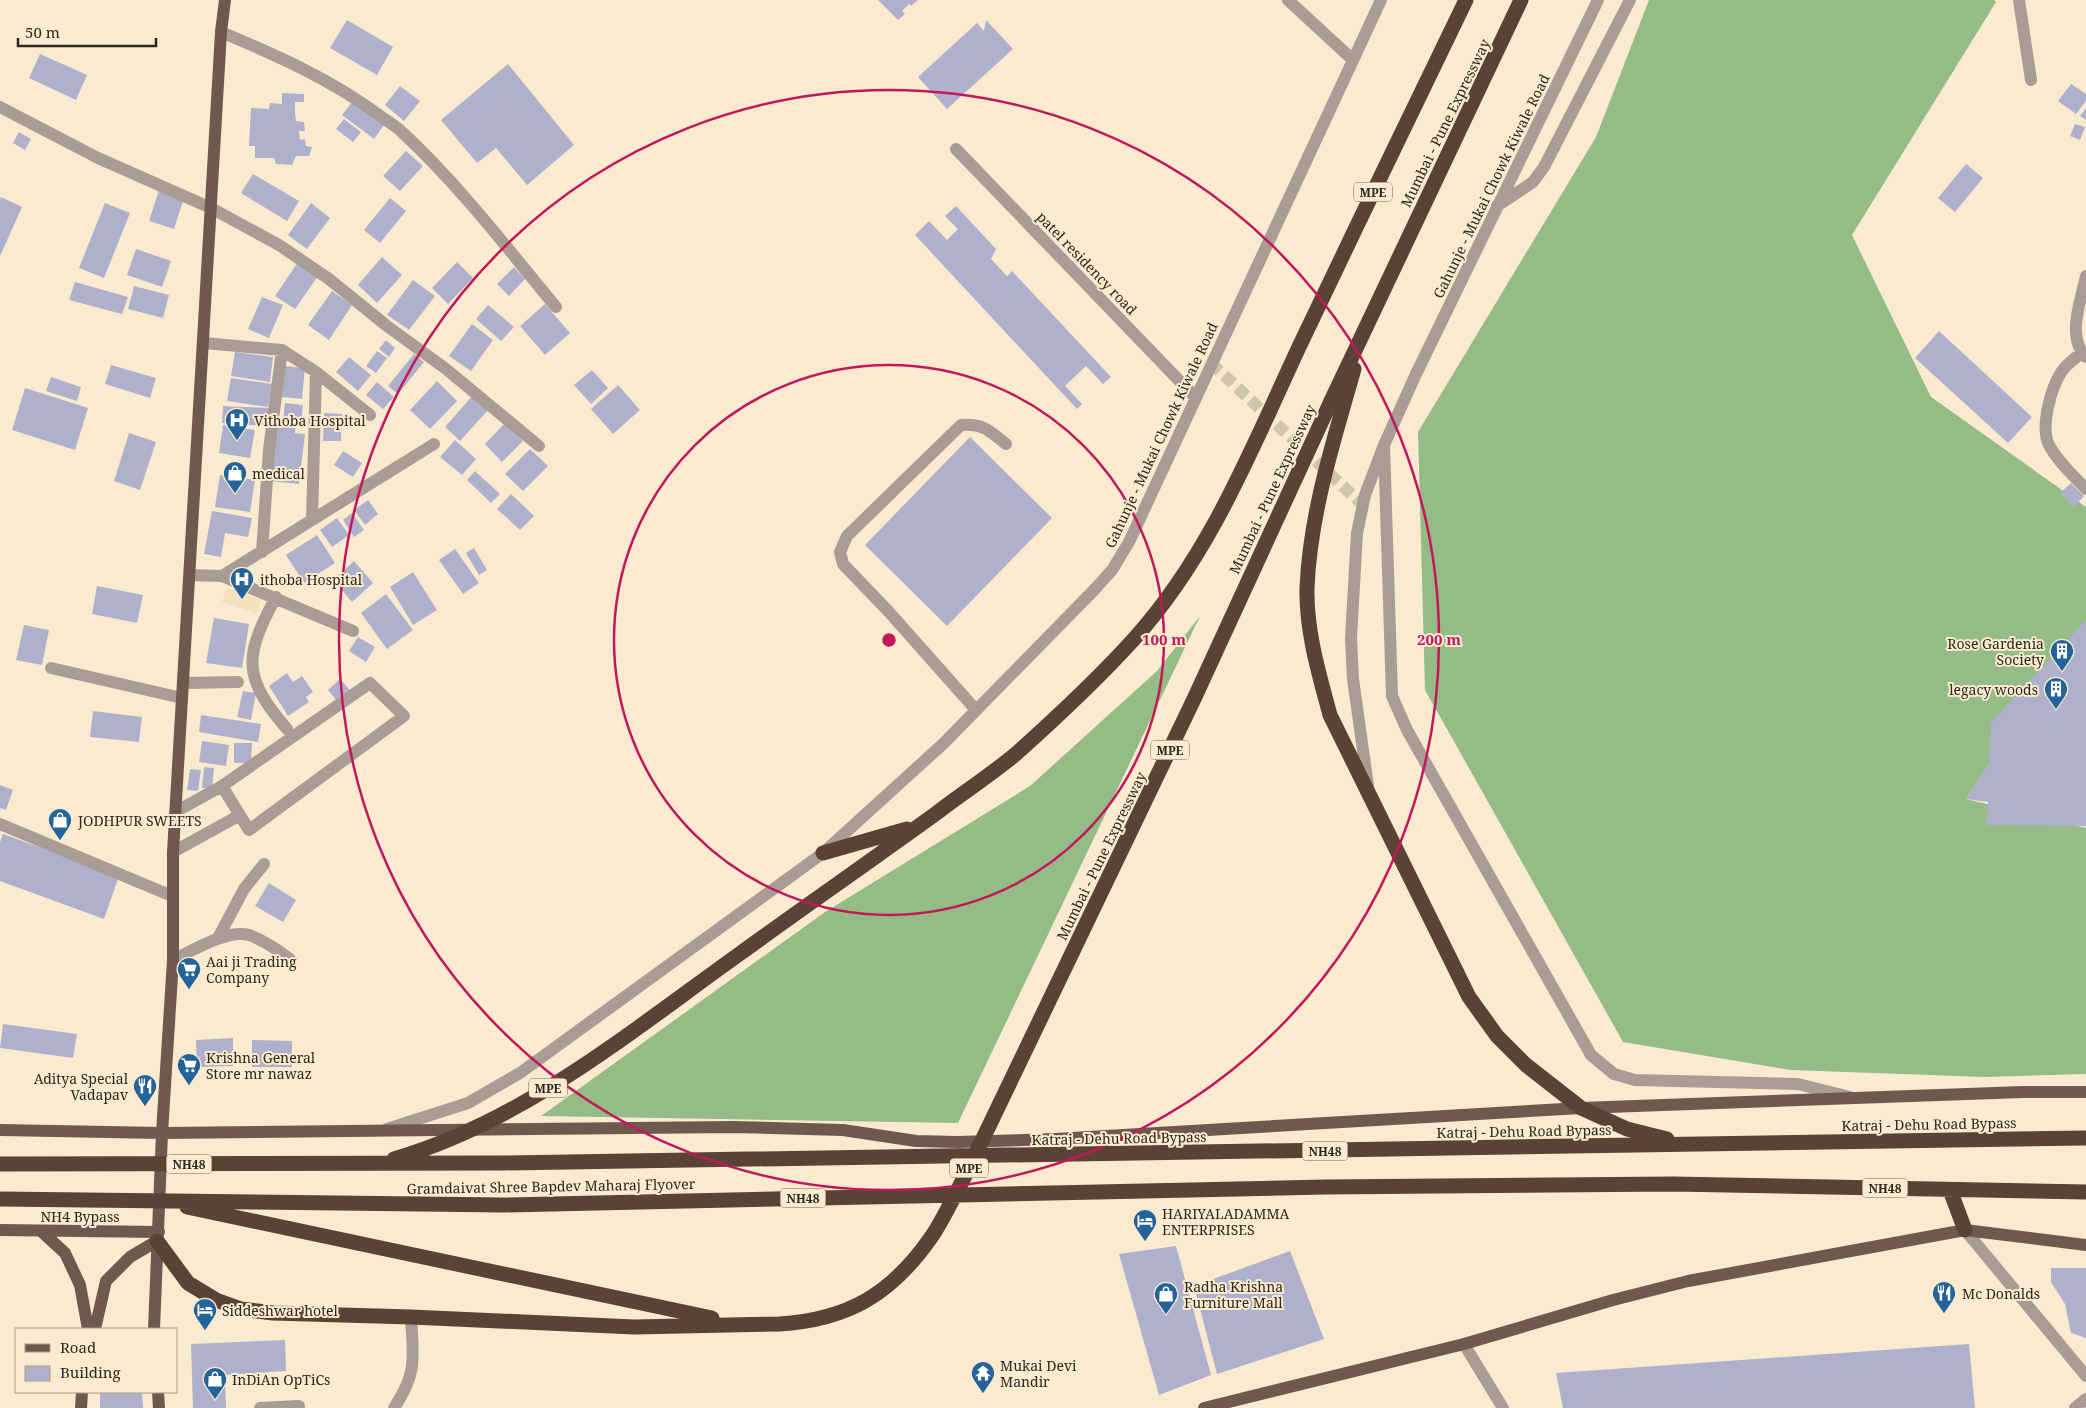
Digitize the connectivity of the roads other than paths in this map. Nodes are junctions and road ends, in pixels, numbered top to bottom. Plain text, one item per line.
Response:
1 (226, 0) edge
2 (1288, 0) edge
3 (1381, 0) edge
4 (1466, 0) edge
5 (1521, 0) edge
6 (1598, 0) edge
7 (1630, 0) edge
8 (2019, 0) edge
9 (221, 32) junction
10 (1354, 60) junction
11 (2031, 80) dead end
12 (0, 107) edge
13 (956, 149) dead end
14 (1497, 206) junction
15 (211, 208) junction
16 (2086, 276) edge
17 (556, 307) dead end
18 (1363, 336) junction
19 (204, 343) junction
20 (282, 350) junction
21 (2084, 355) edge
22 (316, 372) junction
23 (1195, 397) junction
24 (370, 415) dead end
25 (434, 444) dead end
26 (1006, 444) dead end
27 (1384, 445) junction
28 (539, 446) dead end
29 (2086, 489) edge
30 (312, 520) junction
31 (262, 552) junction
32 (190, 575) junction
33 (222, 576) junction
34 (276, 597) junction
35 (353, 631) dead end
36 (51, 668) dead end
37 (238, 682) dead end
38 (184, 683) junction
39 (182, 698) junction
40 (976, 710) junction
41 (286, 729) dead end
42 (222, 786) junction
43 (1369, 793) junction
44 (177, 812) junction
45 (240, 815) junction
46 (0, 824) edge
47 (918, 826) junction
48 (173, 852) junction
49 (823, 853) junction
50 (264, 864) dead end
51 (172, 896) junction
52 (218, 938) junction
53 (290, 959) dead end
54 (172, 960) junction
55 (2086, 1092) edge
56 (1854, 1098) junction
57 (1581, 1108) junction
58 (387, 1129) junction
59 (0, 1130) edge
60 (162, 1133) junction
61 (2086, 1138) edge
62 (1688, 1144) junction
63 (962, 1149) junction
64 (379, 1163) junction
65 (0, 1164) edge
66 (1950, 1190) junction
67 (2086, 1192) edge
68 (0, 1199) edge
69 (155, 1201) junction
70 (0, 1230) edge
71 (1965, 1230) junction
72 (41, 1231) junction
73 (158, 1236) junction
74 (2086, 1245) edge
75 (411, 1317) junction
76 (756, 1324) junction
77 (88, 1328) edge
78 (95, 1328) edge
79 (154, 1328) edge
80 (1464, 1344) junction
81 (2086, 1376) edge
82 (82, 1393) edge
83 (158, 1393) edge
84 (2086, 1399) edge
85 (299, 1406) dead end
86 (81, 1408) edge
87 (159, 1408) edge
88 (260, 1408) edge
89 (394, 1408) edge
90 (1204, 1408) edge
91 (1503, 1408) edge
92 (2075, 1408) edge

1 - 9 main road
2 - 10 street
3 - 10 street, Gahunje - Mukai Chowk Kiwale Road
4 - 47 highway, MPE
5 - 18 highway, Mumbai - Pune Expressway / MPE
6 - 14 street, Gahunje - Mukai Chowk Kiwale Road
7 - 14 street
8 - 11 street
9 - 15 main road
9 - 17 street
10 - 23 street, Gahunje - Mukai Chowk Kiwale Road
12 - 15 street
13 - 23 street, patel residency road
14 - 27 street, Gahunje - Mukai Chowk Kiwale Road
15 - 19 main road
15 - 28 street
16 - 21 street
18 - 43 highway
18 - 76 highway, Mumbai - Pune Expressway / MPE
19 - 20 street
19 - 32 main road
20 - 22 street
20 - 31 street
21 - 29 street
22 - 24 street
22 - 30 street
23 - 40 street, Gahunje - Mukai Chowk Kiwale Road
25 - 30 street
26 - 40 street
27 - 43 street, Gahunje - Mukai Chowk Kiwale Road
27 - 56 street
30 - 31 street
31 - 33 street
32 - 33 street
32 - 38 main road
33 - 34 street
34 - 35 street
34 - 41 street
36 - 39 street
37 - 38 street
38 - 39 main road
39 - 44 main road
40 - 49 street, Gahunje - Mukai Chowk Kiwale Road
42 - 44 street
42 - 45 street
42 - 45 street
43 - 57 highway
44 - 48 main road
45 - 48 street
46 - 51 street
47 - 49 highway
47 - 64 highway, MPE
48 - 51 main road
49 - 58 street, Gahunje - Mukai Chowk Kiwale Road
50 - 52 street
51 - 54 main road
52 - 53 street
52 - 54 street
54 - 60 main road
55 - 56 main road
56 - 57 main road
57 - 62 highway
57 - 63 main road
58 - 60 main road
58 - 63 main road
59 - 60 main road
60 - 73 main road
61 - 62 highway, Katraj - Dehu Road Bypass / NH48
62 - 63 highway, Katraj - Dehu Road Bypass / NH48
63 - 64 highway, Gramdaivat Shree Bapdev Maharaj Flyover / NH48
64 - 65 highway, Gramdaivat Shree Bapdev Maharaj Flyover / NH48
66 - 67 highway, NH48
66 - 69 highway, Gramdaivat Shree Bapdev Maharaj Flyover / NH48
66 - 71 highway
68 - 69 highway, Gramdaivat Shree Bapdev Maharaj Flyover / NH48
69 - 76 highway, MPE
70 - 72 main road, NH4 Bypass
71 - 74 main road
71 - 80 main road
71 - 81 street
72 - 73 main road, NH4 Bypass
72 - 77 main road
73 - 75 highway
73 - 78 main road
73 - 79 main road
75 - 76 highway
75 - 89 street
80 - 90 main road
80 - 91 street
82 - 86 main road
83 - 87 main road
84 - 92 street
85 - 88 street

